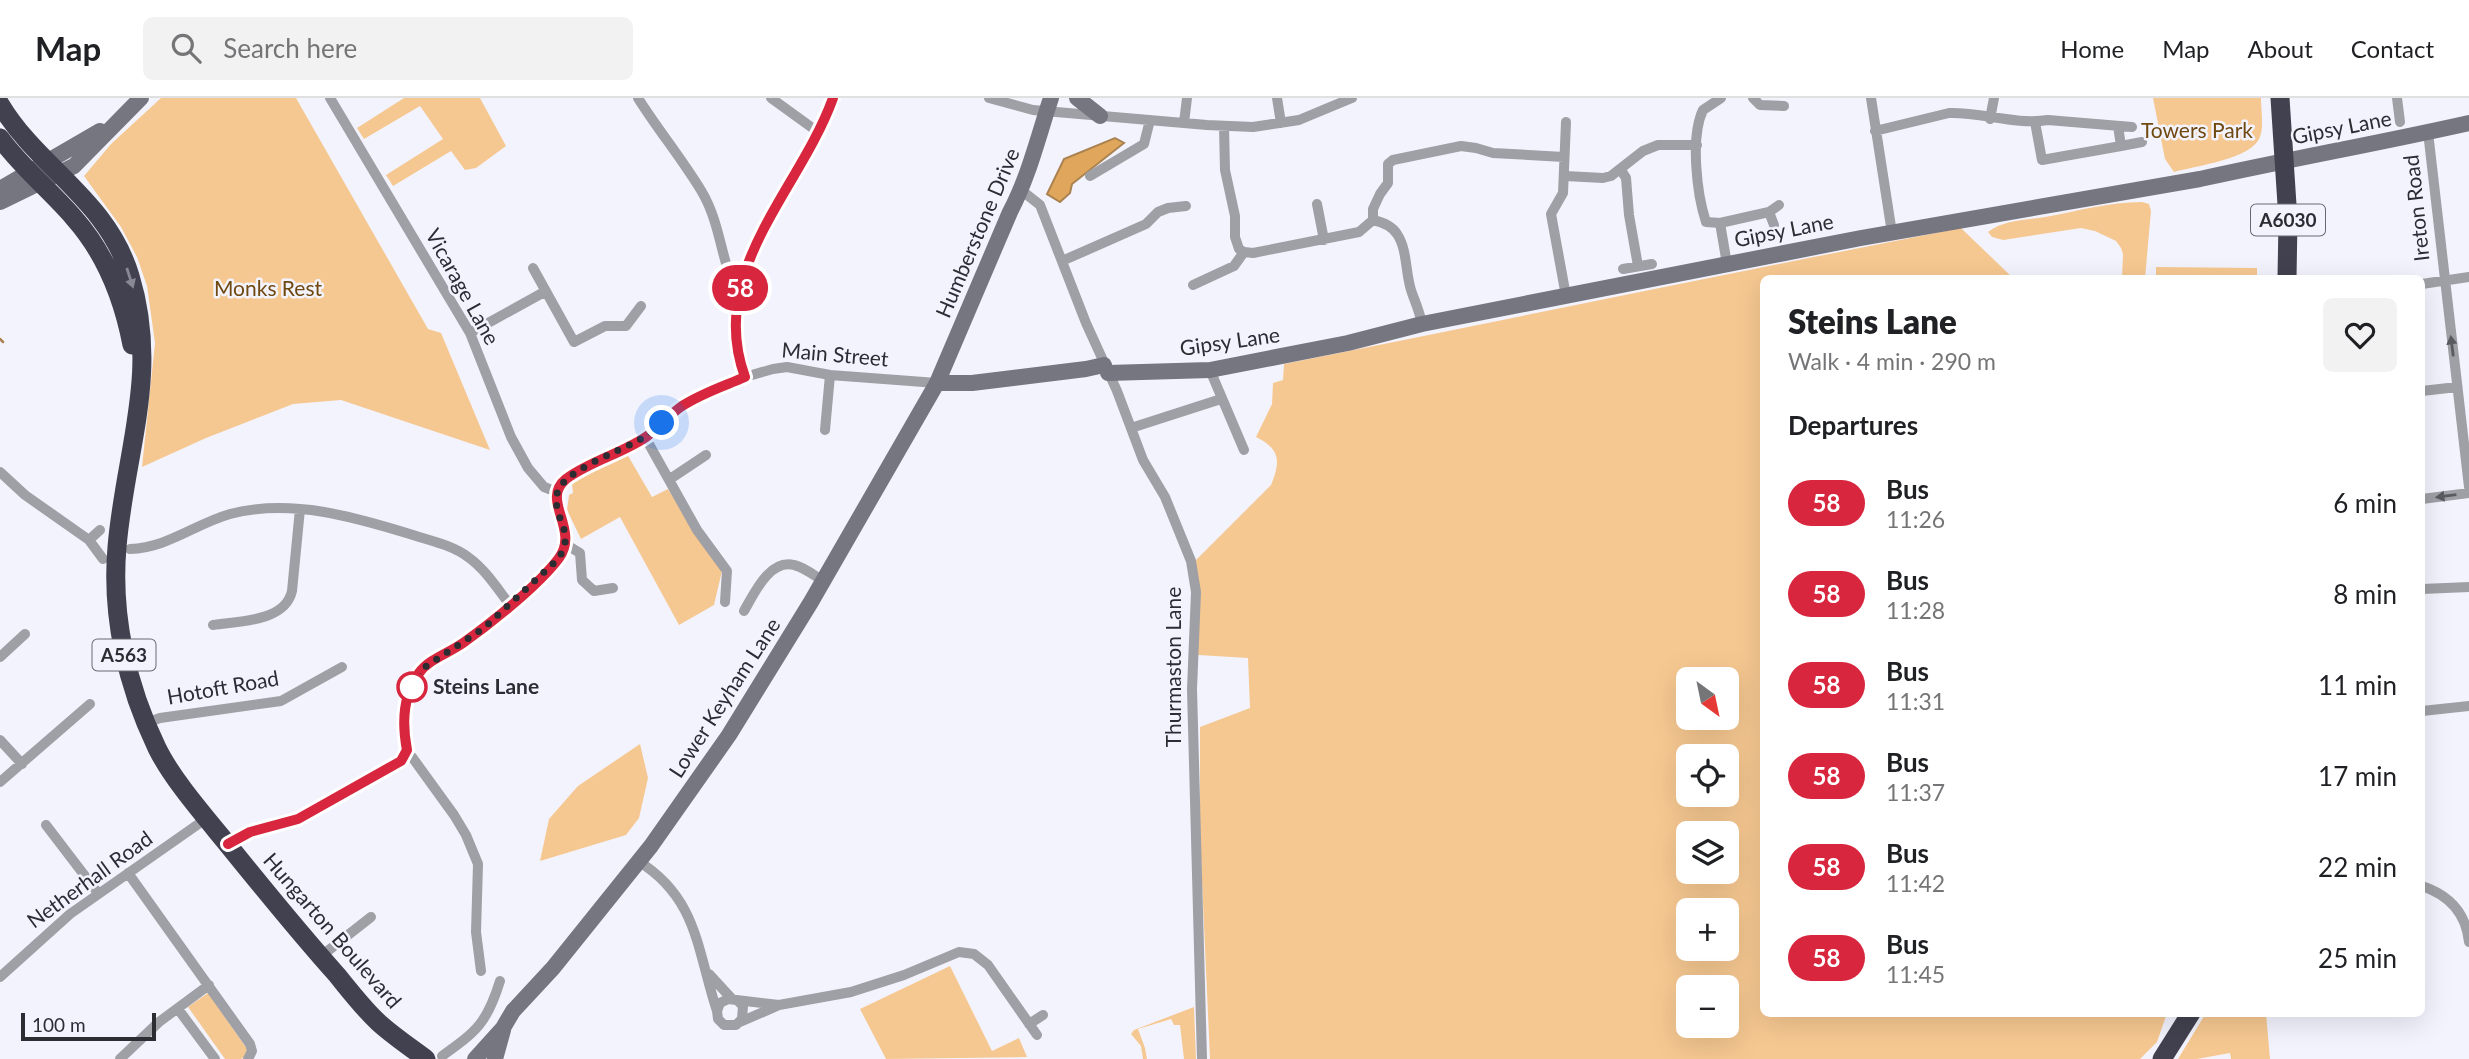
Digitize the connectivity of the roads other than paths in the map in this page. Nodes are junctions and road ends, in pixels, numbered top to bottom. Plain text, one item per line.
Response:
1 (141, 98) edge
2 (330, 98) edge
3 (638, 98) edge
4 (771, 98) edge
5 (833, 98) edge
6 (989, 98) edge
7 (1077, 98) edge
8 (1187, 98) edge
9 (1276, 98) edge
10 (1352, 98) edge
11 (1721, 98) edge
12 (1753, 98) edge
13 (1871, 98) edge
14 (1994, 98) edge
15 (2280, 98) edge
16 (2397, 98) edge
17 (1049, 104) edge
18 (0, 105) edge
19 (1784, 106) dead end
20 (1100, 116) junction
21 (1990, 118) junction
22 (1150, 120) junction
23 (117, 121) junction
24 (2400, 121) dead end
25 (1566, 122) dead end
26 (2035, 122) junction
27 (1184, 123) junction
28 (1280, 123) junction
29 (2469, 123) edge
30 (1224, 126) junction
31 (2118, 126) junction
32 (2132, 127) dead end
33 (1875, 131) junction
34 (818, 132) junction
35 (2428, 132) junction
36 (0, 138) edge
37 (2142, 142) dead end
38 (1697, 145) junction
39 (2121, 146) junction
40 (1564, 157) junction
41 (2285, 161) junction
42 (1621, 170) junction
43 (46, 171) junction
44 (1090, 176) dead end
45 (1565, 176) junction
46 (0, 189) edge
47 (1021, 190) junction
48 (0, 202) edge
49 (1317, 204) dead end
50 (1779, 205) dead end
51 (1186, 206) dead end
52 (1769, 212) junction
53 (1373, 220) junction
54 (1720, 223) junction
55 (1774, 225) dead end
56 (1892, 233) junction
57 (1324, 240) junction
58 (1244, 252) junction
59 (1062, 261) junction
60 (1652, 264) dead end
61 (1727, 264) junction
62 (1638, 266) junction
63 (533, 268) dead end
64 (1623, 269) dead end
65 (2287, 275) edge
66 (2469, 277) edge
67 (2444, 281) junction
68 (2425, 284) edge
69 (1193, 285) dead end
70 (740, 287) junction
71 (546, 291) junction
72 (1566, 296) junction
73 (641, 306) dead end
74 (1422, 324) junction
75 (470, 333) junction
76 (1106, 369) junction
77 (1210, 370) junction
78 (830, 375) junction
79 (745, 377) junction
80 (937, 383) junction
81 (2457, 387) junction
82 (2425, 391) edge
83 (1221, 399) junction
84 (1131, 428) junction
85 (825, 430) dead end
86 (645, 437) junction
87 (1244, 450) dead end
88 (706, 455) dead end
89 (127, 471) junction
90 (0, 472) edge
91 (670, 479) junction
92 (2469, 487) edge
93 (557, 492) junction
94 (2469, 493) edge
95 (2425, 499) edge
96 (300, 509) junction
97 (100, 530) dead end
98 (89, 540) junction
99 (565, 544) junction
100 (130, 549) dead end
101 (103, 559) dead end
102 (823, 581) junction
103 (2469, 587) edge
104 (613, 588) dead end
105 (2425, 589) edge
106 (725, 602) dead end
107 (510, 605) junction
108 (744, 611) dead end
109 (213, 625) dead end
110 (25, 634) dead end
111 (0, 657) edge
112 (342, 667) dead end
113 (90, 704) dead end
114 (2469, 706) edge
115 (2425, 711) edge
116 (146, 723) junction
117 (0, 740) edge
118 (406, 755) junction
119 (22, 764) junction
120 (0, 782) edge
121 (207, 818) junction
122 (46, 825) dead end
123 (228, 844) junction
124 (638, 861) junction
125 (128, 873) junction
126 (2425, 887) edge
127 (98, 893) junction
128 (477, 898) junction
129 (490, 898) dead end
130 (371, 917) dead end
131 (2469, 942) edge
132 (492, 956) dead end
133 (320, 957) junction
134 (479, 958) junction
135 (481, 971) dead end
136 (707, 971) junction
137 (0, 977) edge
138 (500, 981) dead end
139 (208, 985) junction
140 (494, 999) junction
141 (734, 1000) junction
142 (779, 1005) junction
143 (178, 1009) junction
144 (513, 1011) junction
145 (717, 1011) junction
146 (1042, 1015) dead end
147 (2188, 1017) edge
148 (378, 1022) junction
149 (739, 1023) junction
150 (1029, 1024) junction
151 (503, 1028) junction
152 (1037, 1035) dead end
153 (434, 1057) edge
154 (120, 1059) edge
155 (215, 1059) edge
156 (248, 1059) edge
157 (407, 1059) edge
158 (475, 1059) edge
159 (495, 1059) edge
160 (1202, 1059) edge
161 (2162, 1059) edge

1 - 23 street
2 - 75 street, Vicarage Lane
3 - 70 street
4 - 34 street
5 - 34 street
6 - 17 street
7 - 20 street
8 - 27 street
9 - 28 street
10 - 28 street
11 - 38 street
12 - 19 street
13 - 33 street
14 - 21 street
15 - 41 highway, A6030
16 - 24 street
17 - 20 street
17 - 47 street, Humberstone Drive
18 - 43 highway, A563
20 - 22 street
21 - 26 street
21 - 33 street
22 - 27 street
22 - 44 street
23 - 43 street
23 - 43 street
25 - 40 street
26 - 31 street
26 - 39 street
27 - 30 street
28 - 30 street
29 - 35 street, Gipsy Lane
30 - 58 street
31 - 32 street
31 - 39 street
33 - 56 street
34 - 70 street
35 - 41 street, Gipsy Lane
35 - 67 street, Ireton Road
36 - 43 highway, A563
37 - 39 street
38 - 42 street
38 - 54 street
40 - 45 street
40 - 53 street
41 - 56 street, Gipsy Lane
41 - 65 highway, A6030
42 - 45 street
42 - 62 street
43 - 46 street
43 - 48 street
43 - 89 highway, Hungarton Boulevard / A563
43 -> 89 highway, Hungarton Boulevard / A563
45 - 72 street
47 - 59 street, Thurmaston Lane
47 - 80 street, Humberstone Drive
49 - 57 street
50 - 52 street
51 - 59 street
52 - 54 street
52 - 55 street
53 - 57 street
53 - 74 street
54 - 61 street
56 - 61 street, Gipsy Lane
57 - 58 street
58 - 69 street
59 - 76 street, Thurmaston Lane
60 - 62 street
61 - 72 street, Gipsy Lane
62 - 64 street
63 - 71 street
66 - 67 street
67 - 68 street
81 -> 67 street, Ireton Road
70 - 79 street
71 - 73 street
71 - 75 street
72 - 74 street, Gipsy Lane
74 - 77 street, Gipsy Lane
75 - 93 street, Vicarage Lane
76 - 77 street, Gipsy Lane
76 - 80 street, Gipsy Lane
76 - 84 street, Thurmaston Lane
77 - 83 street
78 - 79 street, Main Street
78 - 80 street, Main Street
78 - 85 street
79 - 86 street, Main Street
80 - 102 street, Lower Keyham Lane
81 - 82 street
81 - 92 street, Ireton Road
83 - 84 street
83 - 87 street
84 - 160 street, Thurmaston Lane
86 - 91 street
86 - 93 street, Main Street
88 - 91 street
89 - 116 highway, Hungarton Boulevard / A563
90 - 98 street
91 - 106 street
93 - 99 street
94 -> 95 street
96 - 100 street
96 - 107 street
96 - 109 street
97 - 98 street
98 - 101 street
99 - 104 street
99 - 107 street
102 - 108 street
102 - 124 street, Lower Keyham Lane
103 - 105 street
107 - 118 street
110 - 111 street
112 - 116 street, Hotoft Road
113 - 119 street
114 - 115 street
116 - 121 highway, Hungarton Boulevard / A563
117 - 119 street
118 - 123 street
118 - 128 street
119 - 120 street
121 - 123 highway, Hungarton Boulevard / A563
121 - 125 street, Netherhall Road
122 - 127 street
123 - 133 highway, Hungarton Boulevard / A563
124 - 136 street
124 - 144 street, Lower Keyham Lane
125 - 127 street, Netherhall Road
125 - 139 street
126 - 131 street
127 - 137 street, Netherhall Road
128 - 129 street
128 - 134 street
130 - 133 street
132 - 134 street
133 - 148 highway, Hungarton Boulevard / A563
134 - 135 street
136 - 141 street
136 - 145 street
138 - 140 street
139 - 143 street
139 - 156 street
140 - 144 street
140 - 153 street
141 - 142 street
141 - 145 street
141 - 149 street
142 - 149 street
142 - 150 street
143 - 154 street
143 - 155 street
144 - 151 street, Lower Keyham Lane
145 - 149 street
146 - 150 street
147 - 161 highway
148 - 153 highway, Hungarton Boulevard / A563
148 - 157 highway
150 - 152 street
151 - 158 street, Lower Keyham Lane
151 - 159 street, Lower Keyham Lane

